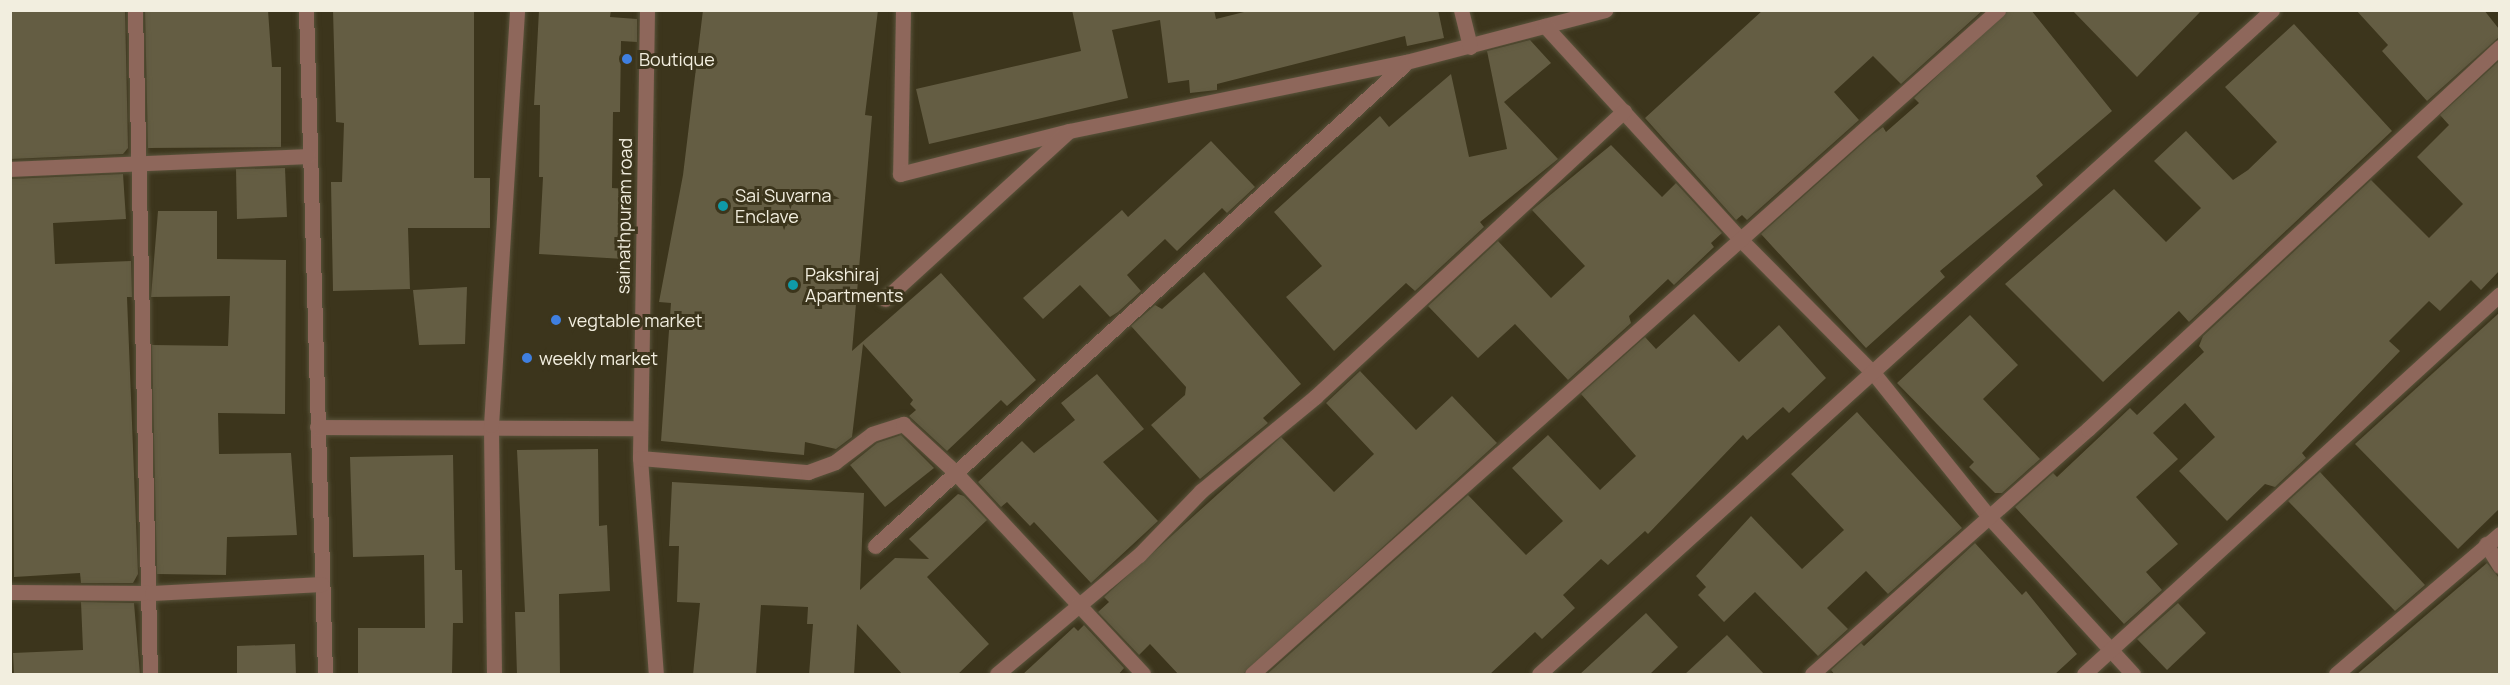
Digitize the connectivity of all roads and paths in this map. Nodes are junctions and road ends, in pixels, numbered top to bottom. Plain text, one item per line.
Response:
1 (135, 10) edge
2 (306, 10) edge
3 (517, 10) edge
4 (647, 10) edge
5 (903, 10) edge
6 (1461, 10) edge
7 (1605, 10) edge
8 (1998, 10) edge
9 (2272, 10) edge
10 (1545, 26) junction
11 (1470, 47) junction
12 (2499, 48) edge
13 (1406, 63) junction
14 (1624, 111) junction
15 (1069, 131) junction
16 (308, 156) junction
17 (135, 167) junction
18 (10, 169) edge
19 (1742, 241) junction
20 (2499, 294) edge
21 (885, 299) dead end
22 (1875, 375) junction
23 (491, 425) junction
24 (317, 427) junction
25 (640, 428) junction
26 (640, 458) junction
27 (954, 471) junction
28 (1989, 517) junction
29 (2499, 534) edge
30 (2486, 544) junction
31 (875, 546) dead end
32 (2499, 566) edge
33 (322, 584) junction
34 (10, 592) edge
35 (152, 593) junction
36 (1081, 604) junction
37 (2110, 650) junction
38 (150, 675) edge
39 (325, 675) edge
40 (494, 675) edge
41 (656, 675) edge
42 (997, 675) edge
43 (1143, 675) edge
44 (1252, 675) edge
45 (1539, 675) edge
46 (1812, 675) edge
47 (2084, 675) edge
48 (2133, 675) edge
49 (2336, 675) edge

1 - 17 street
2 - 16 street
3 - 23 street
4 - 25 street, sainathpuram road
5 - 15 street
6 - 11 street
7 - 10 street
8 - 19 street
9 - 22 street
10 - 11 street
10 - 14 street
11 - 13 street
12 - 28 street
13 - 15 street
13 - 27 street
14 - 19 street
14 - 36 street
15 - 21 street
16 - 17 street
16 - 24 street
17 - 18 street
17 - 35 street
19 - 22 street
19 - 44 street
20 - 37 street
22 - 28 street
22 - 45 street
23 - 24 street
23 - 25 street
23 - 40 street
24 - 33 street
25 - 26 street, sainathpuram road
26 - 27 street
26 - 41 street, sainathpuram road
27 - 31 street
27 - 36 street
28 - 37 street
28 - 46 street
29 - 30 street
30 - 32 street
30 - 49 street
33 - 35 street
33 - 39 street
34 - 35 street
35 - 38 street
36 - 42 street
36 - 43 street
37 - 47 street
37 - 48 street

